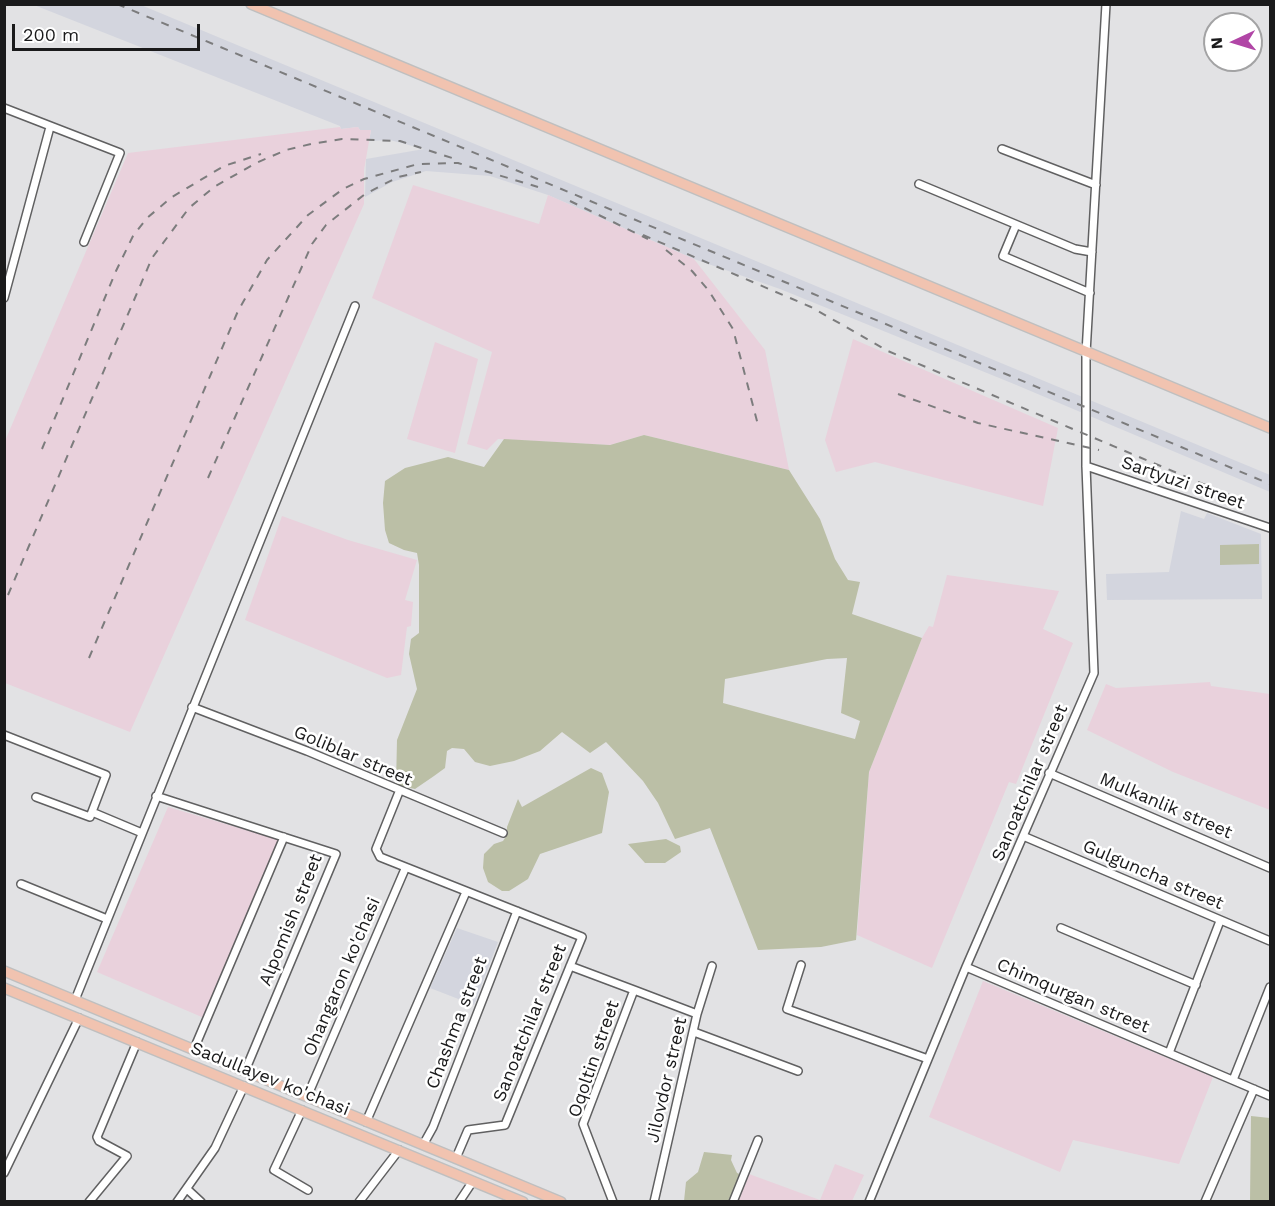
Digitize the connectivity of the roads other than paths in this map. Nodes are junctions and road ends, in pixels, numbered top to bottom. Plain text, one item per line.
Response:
1 (251, 4) edge
2 (1106, 4) edge
3 (4, 108) edge
4 (50, 127) junction
5 (1002, 148) dead end
6 (919, 184) dead end
7 (1096, 185) junction
8 (1016, 225) junction
9 (84, 242) dead end
10 (1092, 252) junction
11 (1090, 293) junction
12 (4, 298) edge
13 (355, 306) dead end
14 (1086, 353) junction
15 (1270, 428) edge
16 (1086, 466) junction
17 (1270, 528) edge
18 (192, 707) junction
19 (4, 735) edge
20 (1049, 773) junction
21 (399, 792) junction
22 (156, 796) junction
23 (36, 797) dead end
24 (92, 812) junction
25 (142, 833) junction
26 (503, 833) dead end
27 (1023, 836) junction
28 (284, 837) junction
29 (1270, 868) edge
30 (405, 869) junction
31 (21, 884) dead end
32 (466, 892) junction
33 (517, 911) junction
34 (107, 919) junction
35 (1220, 921) junction
36 (1061, 928) dead end
37 (1270, 941) edge
38 (801, 965) dead end
39 (570, 966) junction
40 (712, 966) dead end
41 (966, 967) junction
42 (4, 971) edge
43 (1196, 985) junction
44 (1270, 987) edge
45 (4, 988) edge
46 (634, 990) junction
47 (75, 1000) junction
48 (698, 1014) junction
49 (79, 1018) junction
50 (694, 1032) junction
51 (137, 1042) junction
52 (194, 1049) junction
53 (1169, 1053) junction
54 (928, 1059) junction
55 (245, 1071) junction
56 (798, 1071) dead end
57 (1233, 1080) junction
58 (244, 1086) junction
59 (1254, 1089) junction
60 (1270, 1096) edge
61 (307, 1097) junction
62 (302, 1110) junction
63 (366, 1122) junction
64 (758, 1140) dead end
65 (423, 1145) junction
66 (399, 1150) junction
67 (456, 1158) junction
68 (4, 1173) edge
69 (473, 1181) junction
70 (186, 1189) junction
71 (308, 1190) dead end
72 (89, 1202) edge
73 (177, 1202) edge
74 (201, 1202) edge
75 (359, 1202) edge
76 (459, 1202) edge
77 (523, 1202) edge
78 (561, 1202) edge
79 (613, 1202) edge
80 (654, 1202) edge
81 (733, 1202) edge
82 (869, 1202) edge
83 (1205, 1202) edge

1 - 14 main road
2 - 7 street, Sanoatchilar street
3 - 4 street
4 - 9 street
4 - 12 street
5 - 7 street
6 - 8 street
7 - 10 street, Sanoatchilar street
8 - 10 street
8 - 11 street
10 - 11 street, Sanoatchilar street
11 - 14 street, Sanoatchilar street
13 - 18 street
14 - 15 main road
14 - 16 street, Sanoatchilar street
16 - 17 street, Sartyuzi street
16 - 20 street, Sanoatchilar street
18 - 21 street, Goliblar street
18 - 22 street
19 - 24 street
20 - 27 street, Sanoatchilar street
20 - 29 street, Mulkanlik street
21 - 26 street, Goliblar street
21 - 30 street
22 - 25 street
22 - 28 street, Alpomish street
23 - 24 street
24 - 25 street
25 - 34 street
27 - 35 street, Gulguncha street
27 - 41 street, Sanoatchilar street
28 - 52 street
28 - 55 street, Alpomish street
30 - 32 street
30 - 61 street, Ohangaron ko'chasi
31 - 34 street
32 - 33 street
32 - 63 street
33 - 39 street, Sanoatchilar street
33 - 65 street, Chashma street
34 - 47 street
35 - 37 street, Gulguncha street
35 - 43 street
36 - 43 street
38 - 54 street
39 - 46 street
39 - 67 street, Sanoatchilar street
40 - 48 street, Jilovdor street
41 - 53 street, Chimqurgan street
41 - 54 street, Sanoatchilar street
42 - 47 main road, Sadullayev ko'chasi
43 - 53 street
44 - 57 street
45 - 49 main road, Sadullayev ko'chasi
46 - 48 street, Oqoltin street
46 - 79 street, Oqoltin street
47 - 52 main road, Sadullayev ko'chasi
48 - 50 street, Jilovdor street
49 - 51 main road, Sadullayev ko'chasi
49 - 68 street
50 - 56 street
50 - 80 street, Jilovdor street
51 - 58 main road, Sadullayev ko'chasi
51 - 72 street
52 - 55 main road, Sadullayev ko'chasi
53 - 57 street, Chimqurgan street
54 - 82 street, Sanoatchilar street
55 - 61 main road, Sadullayev ko'chasi
57 - 59 street, Chimqurgan street
58 - 62 main road, Sadullayev ko'chasi
58 - 70 street
59 - 60 street, Chimqurgan street
59 - 83 street
61 - 63 main road, Sadullayev ko'chasi
62 - 66 main road, Sadullayev ko'chasi
62 - 71 street
63 - 65 main road, Sadullayev ko'chasi
64 - 81 street
65 - 67 main road, Sadullayev ko'chasi
66 - 69 main road, Sadullayev ko'chasi
66 - 75 street
67 - 78 main road, Sadullayev ko'chasi
69 - 76 street
69 - 77 main road, Sadullayev ko'chasi
70 - 73 street
70 - 74 street

